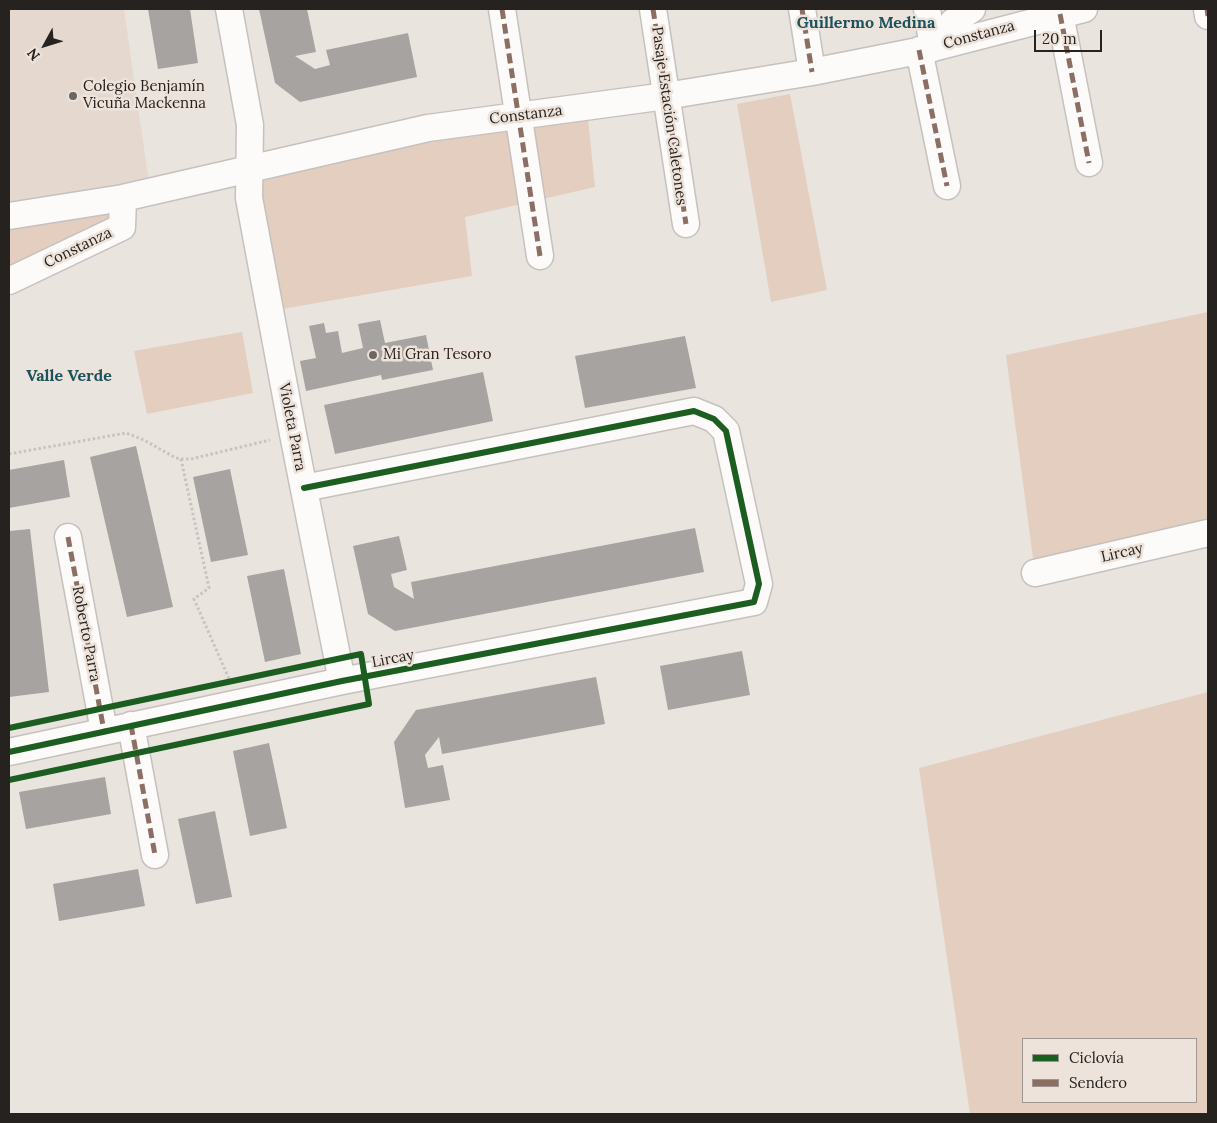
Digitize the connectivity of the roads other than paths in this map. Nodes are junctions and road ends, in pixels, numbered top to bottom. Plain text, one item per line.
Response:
1 (229, 9) edge
2 (502, 9) edge
3 (653, 9) edge
4 (802, 9) edge
5 (927, 9) edge
6 (972, 9) edge
7 (1207, 9) edge
8 (1072, 12) edge
9 (1208, 16) edge
10 (926, 49) junction
11 (812, 72) junction
12 (666, 96) junction
13 (519, 116) junction
14 (1089, 163) dead end
15 (248, 171) junction
16 (948, 186) dead end
17 (123, 198) junction
18 (9, 216) edge
19 (686, 224) dead end
20 (540, 256) dead end
21 (9, 281) edge
22 (304, 488) junction
23 (1208, 533) edge
24 (68, 537) dead end
25 (1035, 573) dead end
26 (342, 681) junction
27 (131, 725) junction
28 (104, 731) junction
29 (9, 752) edge
30 (155, 854) dead end

1 - 15 street, Violeta Parra
2 - 13 street
3 - 12 street, Pasaje Estación Caletones
4 - 11 street
5 - 10 street
6 - 10 street, Constanza
7 - 9 street
8 - 10 street, Constanza
8 - 14 street
10 - 11 street, Constanza
10 - 16 street
11 - 12 street, Constanza
12 - 13 street, Constanza
12 - 19 street, Pasaje Estación Caletones
13 - 15 street, Constanza
13 - 20 street
15 - 17 street, Constanza
15 - 22 street, Violeta Parra
17 - 18 street, Constanza
17 - 21 street, Constanza
22 - 26 street, Violeta Parra
22 - 26 street, Lircay
23 - 25 street, Lircay
24 - 28 street, Roberto Parra
26 - 27 street, Lircay
27 - 28 street, Lircay
27 - 30 street
28 - 29 street, Lircay

